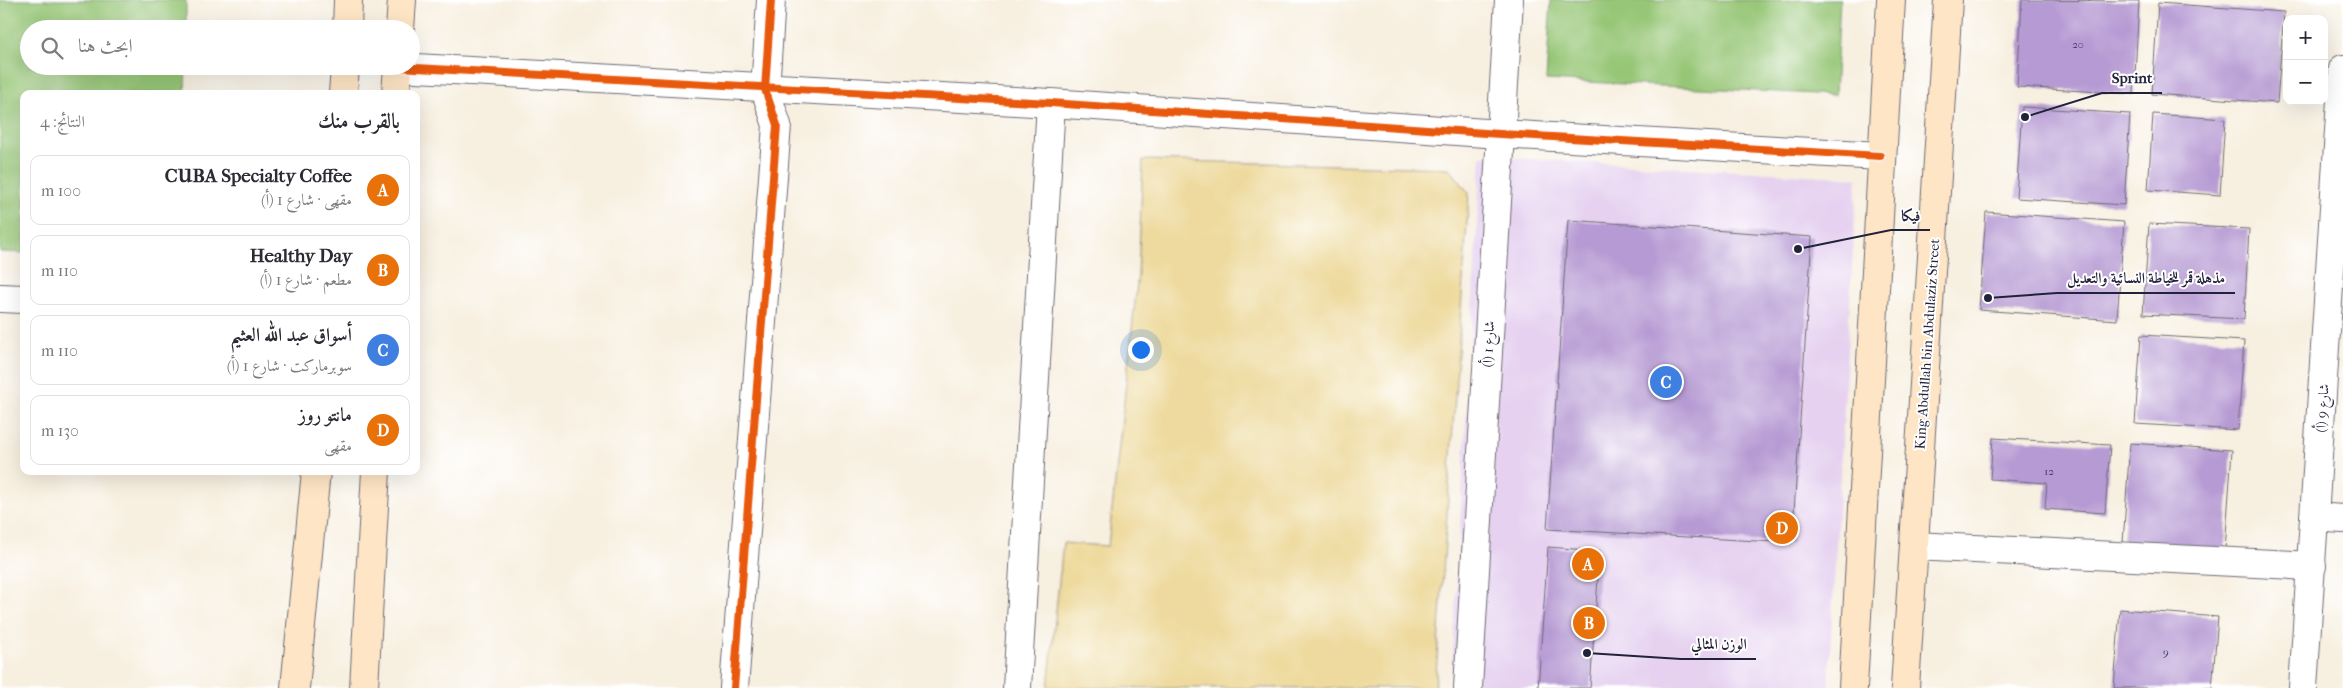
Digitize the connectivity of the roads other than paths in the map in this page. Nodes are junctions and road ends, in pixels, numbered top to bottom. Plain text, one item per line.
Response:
1 (348, 0) edge
2 (402, 0) edge
3 (771, 0) edge
4 (1509, 0) edge
5 (1890, 0) edge
6 (1948, 0) edge
7 (347, 20) edge
8 (401, 20) edge
9 (420, 68) edge
10 (2343, 69) edge
11 (344, 75) edge
12 (397, 75) edge
13 (766, 88) junction
14 (343, 90) edge
15 (396, 90) edge
16 (1051, 103) junction
17 (1500, 134) junction
18 (1880, 156) junction
19 (2340, 178) edge
20 (0, 298) edge
21 (20, 299) edge
22 (316, 475) edge
23 (376, 475) edge
24 (2314, 517) junction
25 (2343, 519) edge
26 (1914, 546) junction
27 (2312, 566) junction
28 (294, 688) edge
29 (364, 688) edge
30 (734, 688) edge
31 (1018, 688) edge
32 (1468, 688) edge
33 (1853, 688) edge
34 (1905, 688) edge
35 (2303, 688) edge

1 - 7 main road
2 - 8 main road
3 - 13 street
4 - 17 street, شارع 1 (أ)
5 - 18 main road
6 - 26 main road, King Abdullah bin Abdulaziz Street
9 - 13 street
10 - 19 street, شارع 9 (أ)
11 - 14 main road
12 - 15 main road
13 - 16 street
13 - 30 street
16 - 17 street
16 - 31 street
17 - 18 street
17 - 32 street, شارع 1 (أ)
18 - 33 main road
19 - 24 street, شارع 9 (أ)
20 - 21 street
22 - 28 main road
23 - 29 main road
24 - 25 street
24 - 27 street, شارع 9 (أ)
26 - 27 street
26 - 34 main road, King Abdullah bin Abdulaziz Street
27 - 35 street, شارع 9 (أ)

